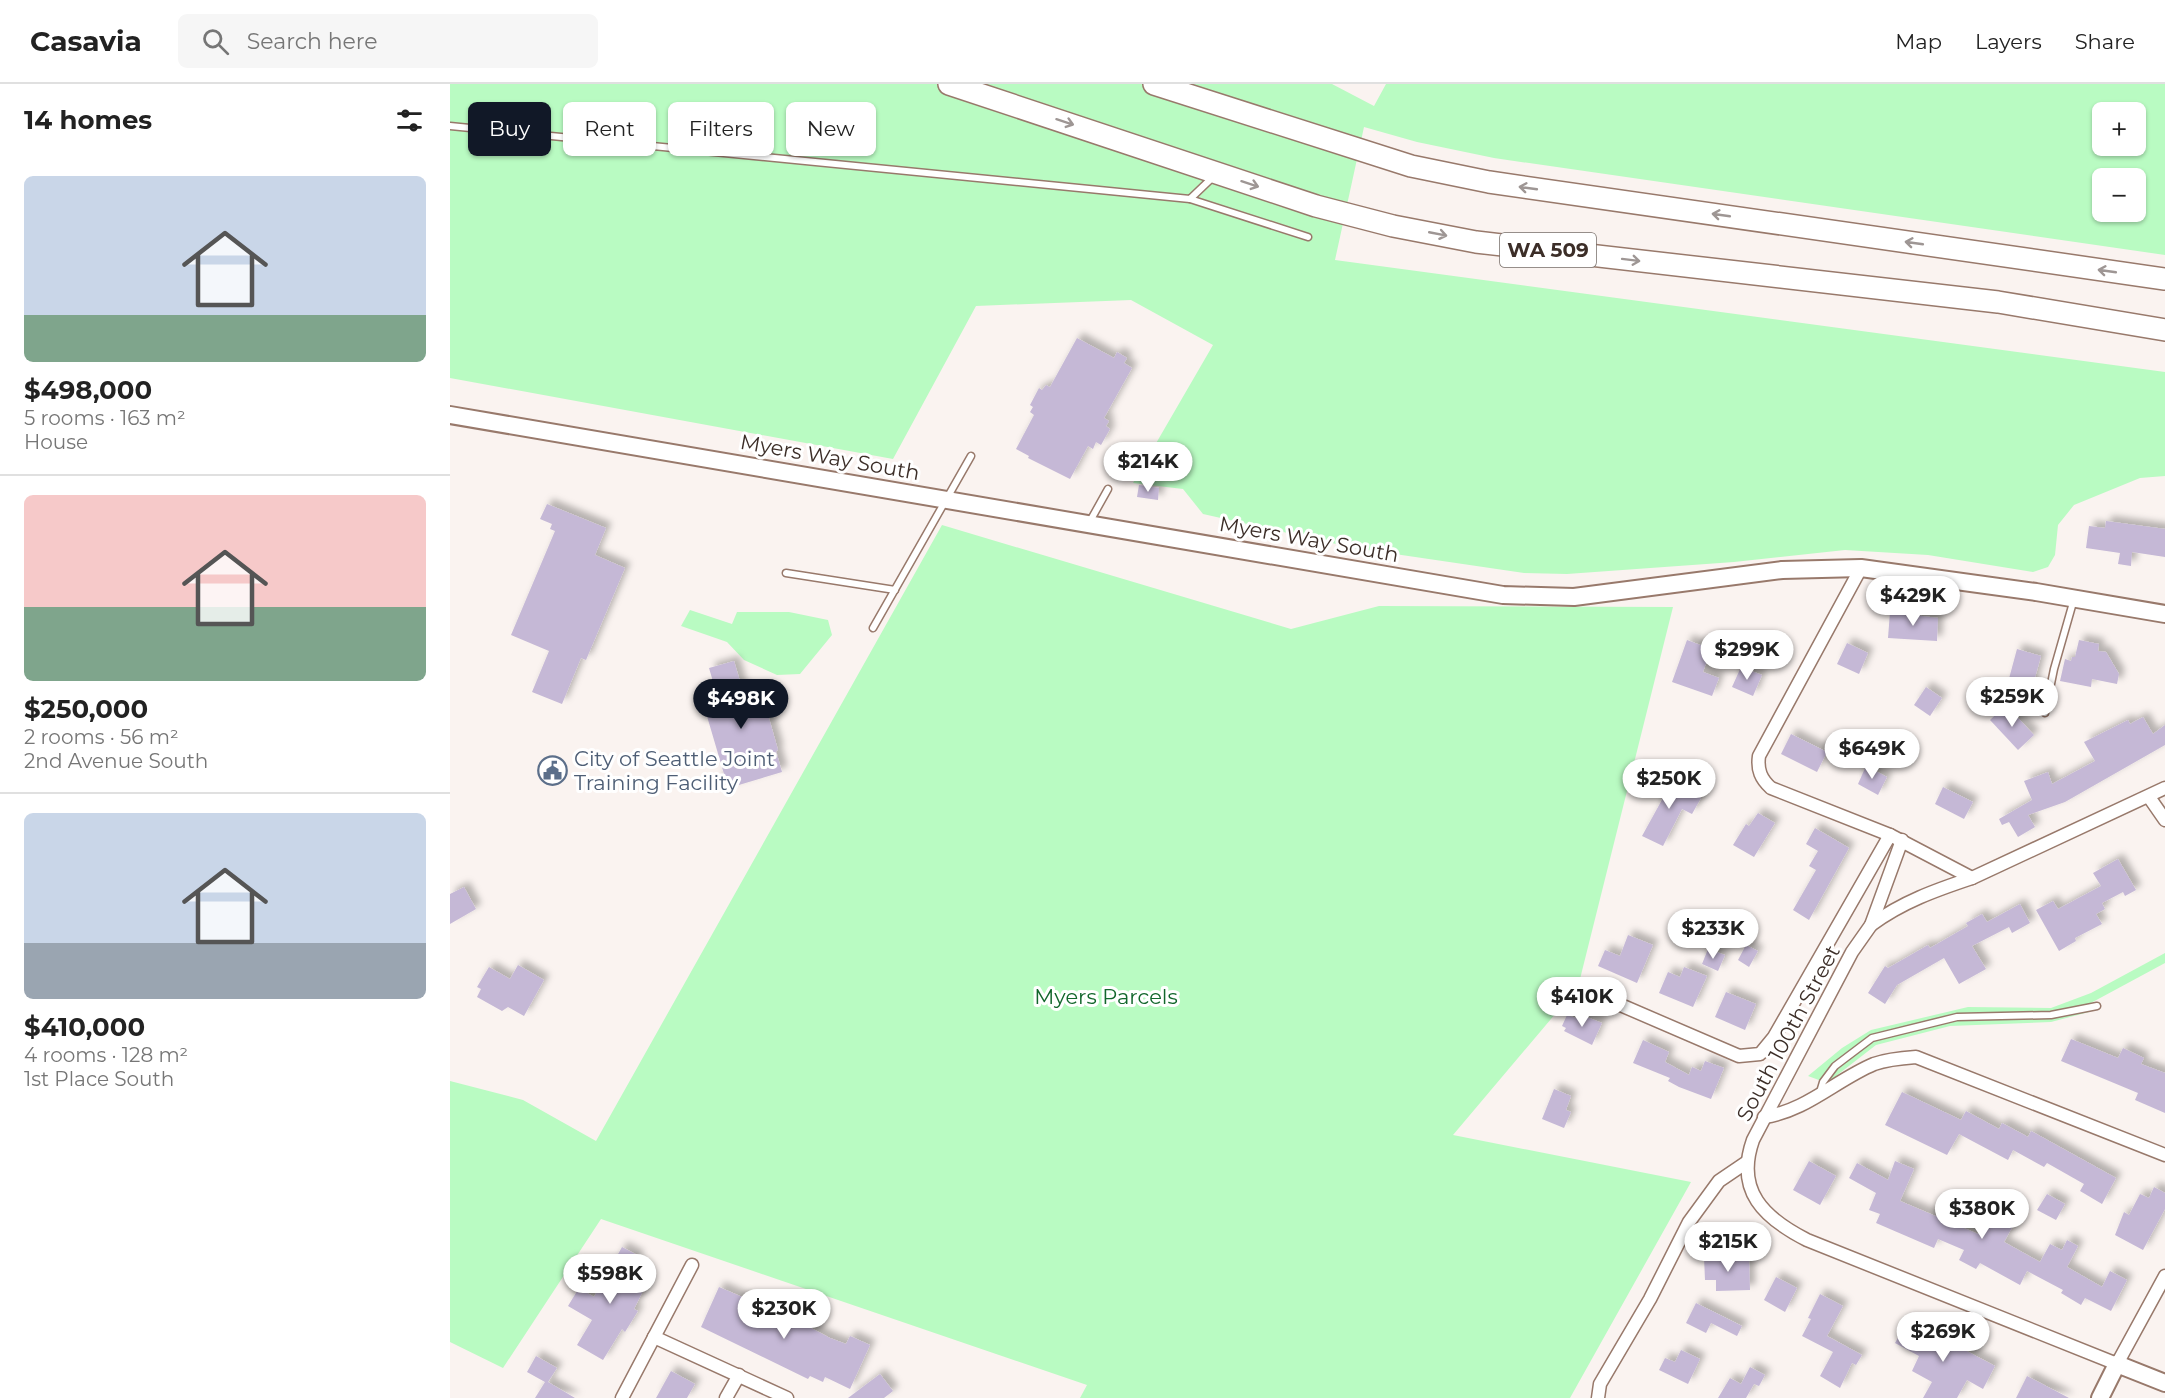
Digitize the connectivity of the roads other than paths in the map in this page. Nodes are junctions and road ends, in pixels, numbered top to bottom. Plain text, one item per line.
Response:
1 (949, 84) edge
2 (1154, 84) edge
3 (450, 126) edge
4 (1217, 173) junction
5 (1190, 199) junction
6 (1308, 237) dead end
7 (2165, 279) edge
8 (2165, 330) edge
9 (450, 415) edge
10 (970, 456) dead end
11 (1108, 489) dead end
12 (947, 499) junction
13 (1088, 523) junction
14 (1861, 568) junction
15 (786, 573) dead end
16 (895, 590) junction
17 (2074, 598) junction
18 (2165, 614) edge
19 (873, 628) dead end
20 (2045, 713) dead end
21 (2165, 788) edge
22 (2149, 797) junction
23 (2165, 820) edge
24 (1896, 837) junction
25 (1972, 878) junction
26 (1871, 925) junction
27 (1602, 997) dead end
28 (2097, 1006) dead end
29 (1820, 1095) junction
30 (1764, 1118) junction
31 (2165, 1155) edge
32 (1747, 1162) junction
33 (692, 1265) dead end
34 (2165, 1275) edge
35 (654, 1337) junction
36 (2117, 1364) junction
37 (739, 1375) junction
38 (2165, 1383) edge
39 (622, 1398) edge
40 (726, 1398) edge
41 (787, 1398) edge
42 (1598, 1398) edge
43 (2100, 1398) edge

1 -> 4 highway, WA 509
7 -> 2 highway
3 - 5 lane
4 - 5 lane
4 -> 8 highway, WA 509
5 - 6 lane
9 - 12 main road, Myers Way South
10 - 12 lane
11 - 13 lane
12 - 13 main road, Myers Way South
12 - 16 lane
13 - 14 main road, Myers Way South
14 - 17 main road, Myers Way South
14 - 24 street
15 - 16 lane
16 - 19 lane
17 - 18 main road, Myers Way South
17 - 20 lane
21 - 22 street, South 100th Street
22 - 23 street
22 - 25 street, South 100th Street
24 - 25 street
24 - 26 street, South 100th Street
24 - 27 street, South 100th Street
25 - 26 street, South 100th Street
26 - 30 street, South 100th Street
28 - 29 lane
29 - 30 street
29 - 31 street
30 - 32 street, South 100th Street
32 - 36 street
32 - 42 street
33 - 35 street
34 - 36 street
35 - 37 street
35 - 39 street
36 - 38 main road
36 - 43 main road
37 - 40 street
37 - 41 street

